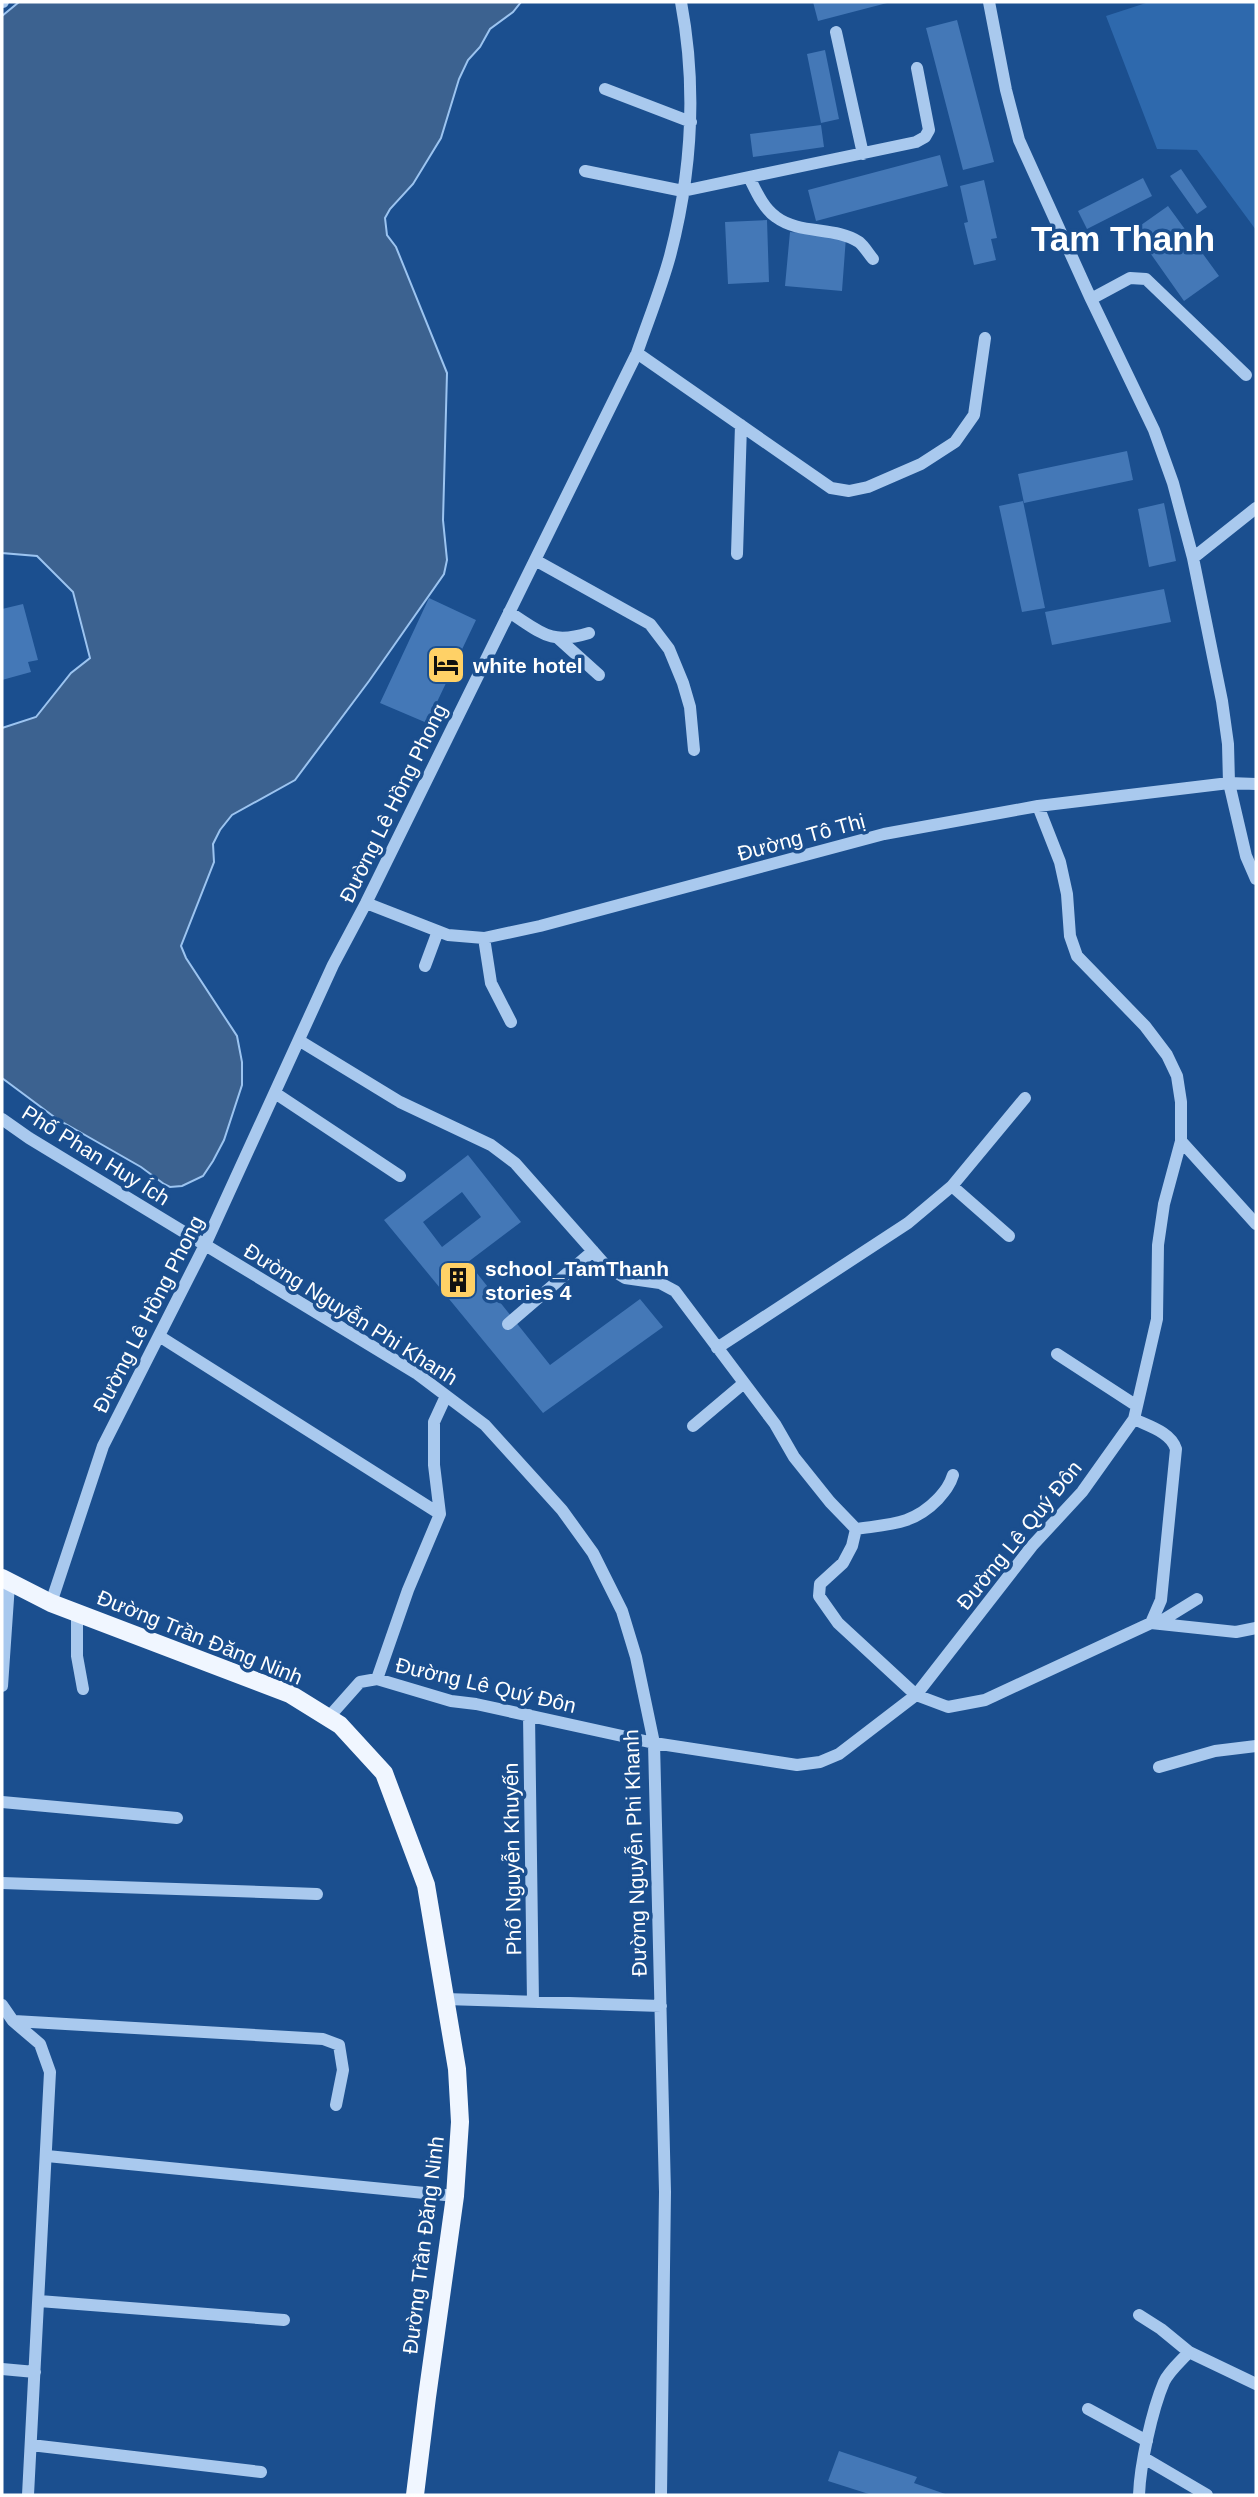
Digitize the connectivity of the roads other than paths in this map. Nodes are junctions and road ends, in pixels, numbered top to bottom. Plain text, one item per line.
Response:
1 (681, 2) edge
2 (989, 2) edge
3 (836, 32) dead end
4 (917, 68) dead end
5 (605, 89) dead end
6 (691, 122) junction
7 (863, 154) junction
8 (585, 172) dead end
9 (749, 177) junction
10 (683, 191) junction
11 (873, 258) dead end
12 (1091, 299) junction
13 (985, 338) dead end
14 (638, 353) junction
15 (1247, 375) dead end
16 (741, 425) junction
17 (1256, 508) edge
18 (737, 554) dead end
19 (1193, 558) junction
20 (534, 561) junction
21 (509, 612) junction
22 (589, 632) dead end
23 (559, 639) junction
24 (600, 675) dead end
25 (694, 750) dead end
26 (1229, 783) junction
27 (1256, 784) edge
28 (1038, 806) junction
29 (1256, 879) edge
30 (366, 903) junction
31 (438, 931) junction
32 (484, 938) junction
33 (425, 966) dead end
34 (511, 1022) dead end
35 (300, 1041) junction
36 (275, 1093) junction
37 (1025, 1098) dead end
38 (2, 1119) edge
39 (1181, 1141) junction
40 (400, 1176) dead end
41 (952, 1186) junction
42 (1256, 1224) edge
43 (1009, 1236) dead end
44 (205, 1245) junction
45 (593, 1251) junction
46 (508, 1324) dead end
47 (159, 1336) junction
48 (717, 1348) junction
49 (1058, 1354) dead end
50 (744, 1384) junction
51 (446, 1396) junction
52 (1137, 1406) junction
53 (1134, 1419) junction
54 (693, 1426) dead end
55 (953, 1475) dead end
56 (440, 1514) junction
57 (856, 1529) junction
58 (6, 1581) edge
59 (1197, 1599) dead end
60 (51, 1603) junction
61 (77, 1613) junction
62 (1155, 1623) junction
63 (1256, 1629) edge
64 (377, 1679) junction
65 (2, 1686) edge
66 (83, 1689) dead end
67 (916, 1695) junction
68 (529, 1715) junction
69 (328, 1718) junction
70 (654, 1743) junction
71 (1256, 1745) edge
72 (1160, 1767) dead end
73 (2, 1802) edge
74 (177, 1818) dead end
75 (2, 1883) edge
76 (317, 1894) dead end
77 (445, 1999) junction
78 (533, 2002) junction
79 (660, 2006) junction
80 (3, 2007) edge
81 (13, 2021) junction
82 (336, 2105) dead end
83 (47, 2156) junction
84 (455, 2196) junction
85 (39, 2301) junction
86 (1139, 2315) dead end
87 (284, 2320) dead end
88 (1189, 2353) junction
89 (2, 2369) edge
90 (35, 2372) junction
91 (1256, 2384) edge
92 (1088, 2409) dead end
93 (1147, 2441) junction
94 (31, 2445) junction
95 (1144, 2458) junction
96 (261, 2472) dead end
97 (28, 2495) edge
98 (415, 2495) edge
99 (661, 2495) edge
100 (1139, 2495) edge
101 (1208, 2495) edge

1 - 6 street, Đường Lê Hồng Phong
2 - 12 street
3 - 7 street
4 - 7 street
5 - 6 street
6 - 10 street, Đường Lê Hồng Phong
7 - 9 street
8 - 10 street
9 - 10 street
9 - 11 street
10 - 14 street, Đường Lê Hồng Phong
12 - 15 street
12 - 19 street
13 - 16 street
14 - 16 street
14 - 20 street, Đường Lê Hồng Phong
16 - 18 street
17 - 19 street
19 - 26 street
20 - 21 street, Đường Lê Hồng Phong
20 - 25 street
21 - 23 street
21 - 30 street, Đường Lê Hồng Phong
22 - 23 street
23 - 24 street
26 - 27 street, Đường Tô Thị
26 - 28 street, Đường Tô Thị
26 - 29 street
28 - 32 street, Đường Tô Thị
28 - 39 street, Đường Lê Quý Đôn
30 - 31 street, Đường Tô Thị
30 - 35 street, Đường Lê Hồng Phong
31 - 32 street, Đường Tô Thị
31 - 33 street
32 - 34 street
35 - 36 street, Đường Lê Hồng Phong
35 - 45 street
36 - 40 street
36 - 44 street, Đường Lê Hồng Phong
37 - 41 street
38 - 44 street, Phố Phan Huy Ích
39 - 42 street
39 - 52 street, Đường Lê Quý Đôn
41 - 43 street
41 - 48 street
44 - 47 street, Đường Lê Hồng Phong
44 - 51 street, Đường Nguyễn Phi Khanh
45 - 46 street
45 - 48 street
47 - 56 street
47 - 60 street, Đường Lê Hồng Phong
48 - 50 street
49 - 52 street
50 - 54 street
50 - 57 street
51 - 56 street
51 - 70 street, Đường Nguyễn Phi Khanh
52 - 53 street, Đường Lê Quý Đôn
53 - 62 street
53 - 67 street, Đường Lê Quý Đôn
55 - 57 street
56 - 64 street
57 - 67 street
58 - 60 main road, Đường Trần Đăng Ninh
58 - 65 street
59 - 62 street
60 - 61 main road, Đường Trần Đăng Ninh
61 - 66 street
61 - 69 main road, Đường Trần Đăng Ninh
62 - 63 street
62 - 67 street
64 - 68 street, Đường Lê Quý Đôn
64 - 69 street, Đường Lê Quý Đôn
67 - 70 street, Đường Lê Quý Đôn
68 - 70 street, Đường Lê Quý Đôn
68 - 78 street, Phố Nguyễn Khuyến
69 - 77 main road, Đường Trần Đăng Ninh
70 - 79 street, Đường Nguyễn Phi Khanh
71 - 72 street
73 - 74 street
75 - 76 street
77 - 78 street
77 - 84 main road, Đường Trần Đăng Ninh
78 - 79 street
79 - 99 street, Đường Nguyễn Phi Khanh
80 - 81 street
81 - 82 street
81 - 83 street
83 - 84 street
83 - 85 street
84 - 98 main road, Đường Trần Đăng Ninh
85 - 87 street
85 - 90 street
86 - 88 street
88 - 91 street
88 - 93 street
89 - 90 street
90 - 94 street
92 - 93 street
93 - 95 street
94 - 96 street
94 - 97 street
95 - 100 street
95 - 101 street

